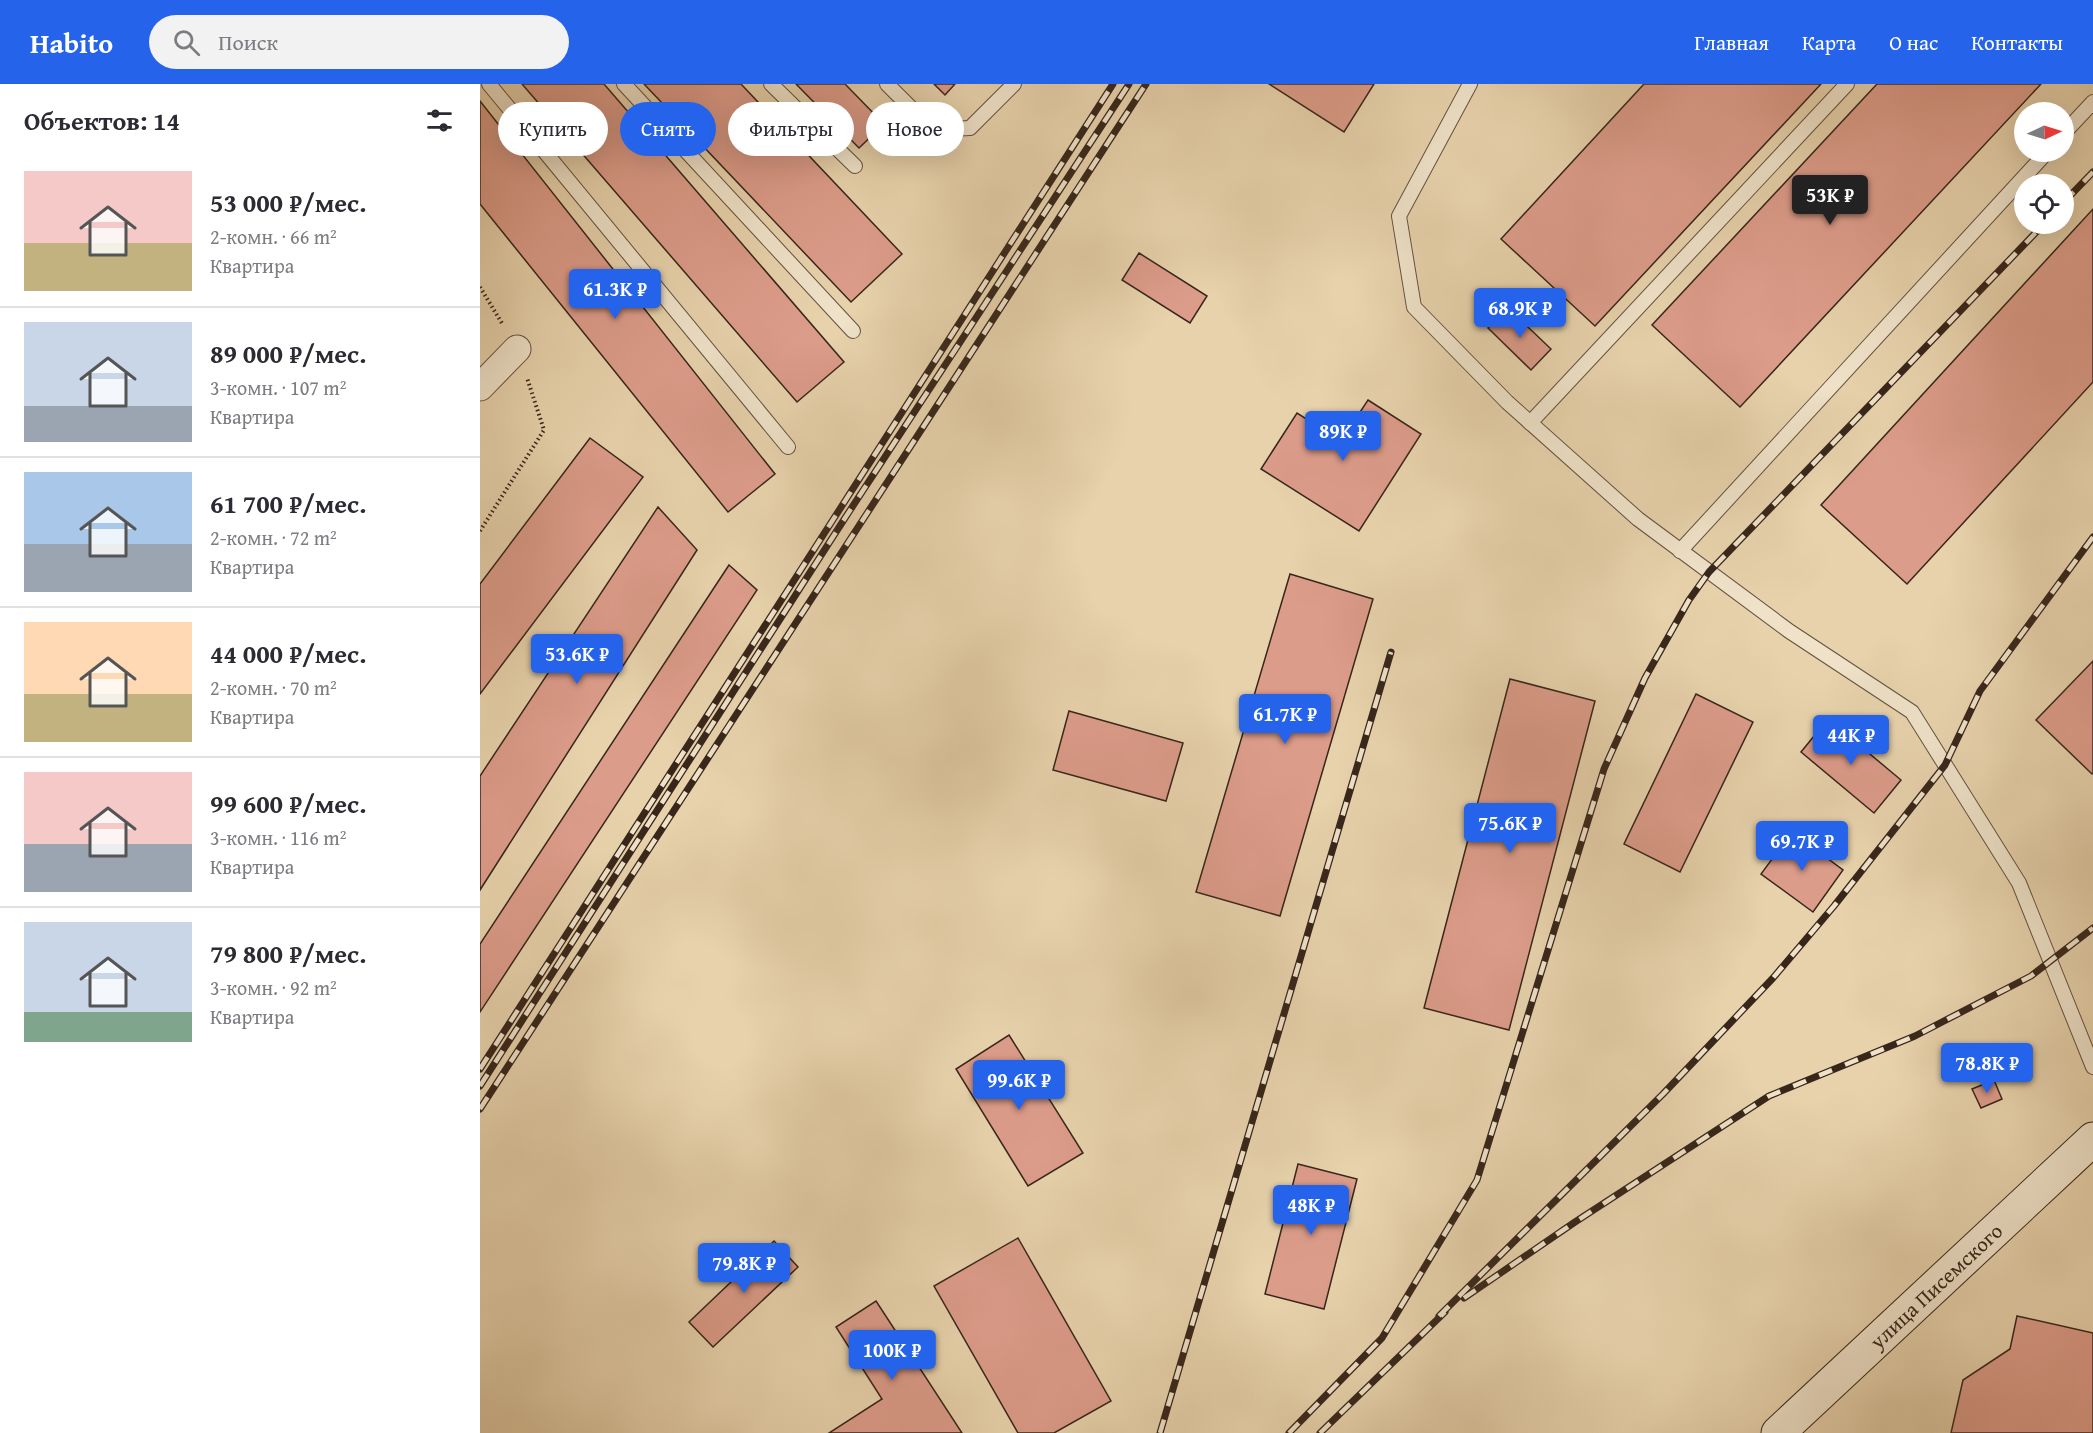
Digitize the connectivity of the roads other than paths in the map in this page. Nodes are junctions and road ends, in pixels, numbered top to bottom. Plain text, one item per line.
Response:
1 (489, 84) edge
2 (624, 84) edge
3 (771, 84) edge
4 (887, 84) edge
5 (1014, 84) edge
6 (1470, 84) edge
7 (1847, 84) edge
8 (2093, 102) edge
9 (2074, 123) edge
10 (2039, 162) edge
11 (855, 166) dead end
12 (853, 331) dead end
13 (517, 349) road end
14 (480, 387) edge
15 (1530, 423) junction
16 (789, 447) dead end
17 (1680, 551) junction
18 (2093, 1066) edge
19 (2093, 1139) edge
20 (1779, 1433) edge

1 - 16 lane
2 - 12 lane
3 - 11 lane
4 - 5 lane
6 - 15 lane
7 - 15 lane
8 - 9 lane
10 - 17 lane
13 - 14 street
15 - 17 lane
17 - 18 lane
19 - 20 street, улица Писемского

